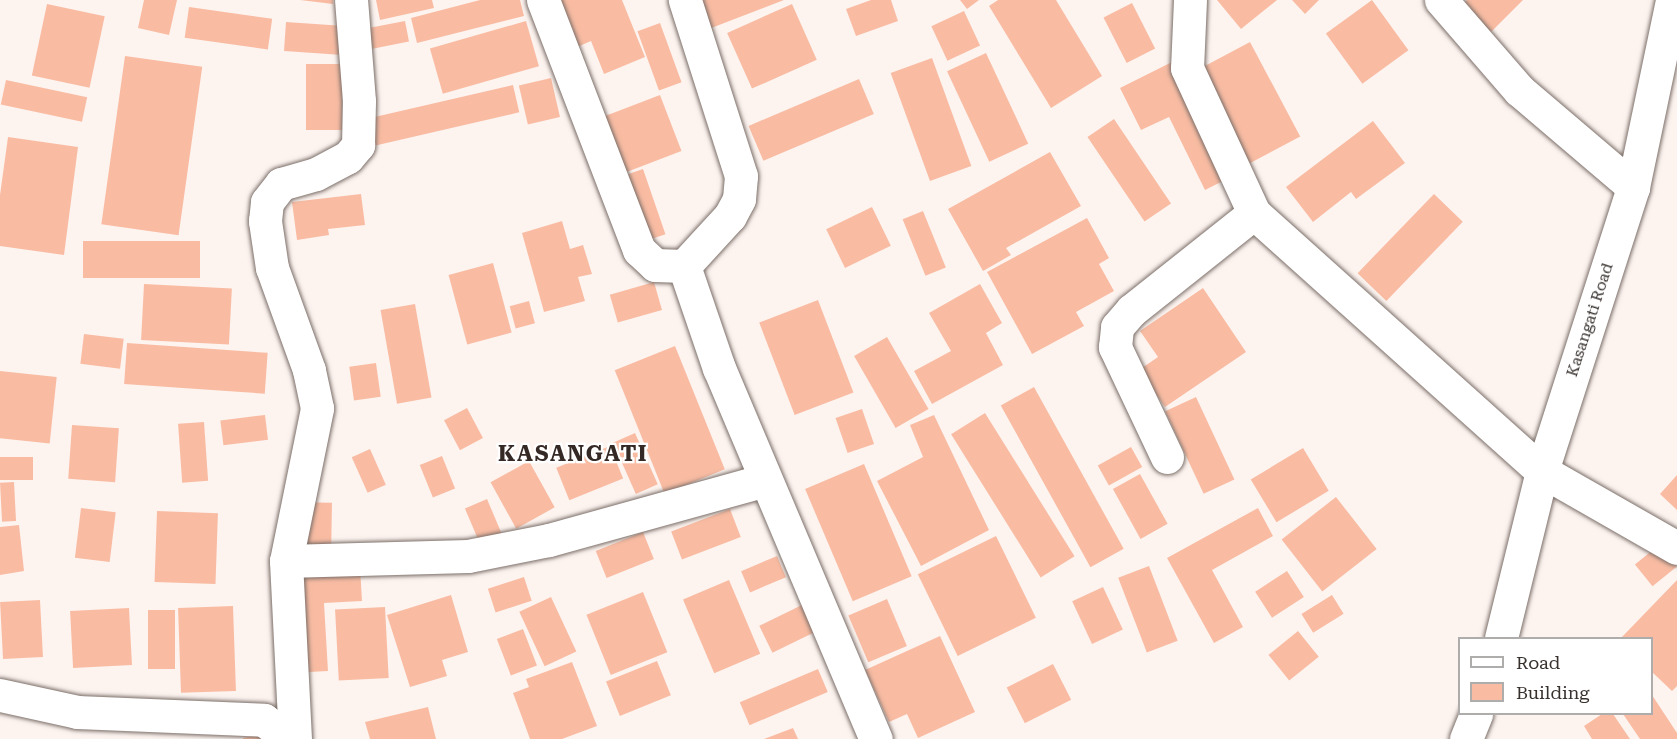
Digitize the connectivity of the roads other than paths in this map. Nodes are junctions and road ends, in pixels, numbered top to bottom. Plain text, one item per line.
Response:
1 (351, 0) edge
2 (543, 0) edge
3 (685, 0) edge
4 (1190, 0) edge
5 (1442, 0) edge
6 (1672, 0) edge
7 (1633, 187) junction
8 (1254, 213) junction
9 (684, 266) junction
10 (1167, 457) dead end
11 (1542, 471) junction
12 (765, 480) junction
13 (1677, 548) edge
14 (286, 561) junction
15 (1501, 637) edge
16 (0, 695) edge
17 (1476, 715) edge
18 (288, 739) edge
19 (295, 739) edge
20 (876, 739) edge
21 (1466, 739) edge

1 - 14 street
2 - 9 street
3 - 9 street
4 - 8 street
5 - 7 street
6 - 7 street, Kasangati Road
7 - 11 street, Kasangati Road
8 - 10 street
8 - 11 street
9 - 12 street
11 - 13 street
11 - 15 street, Kasangati Road
12 - 14 street
12 - 20 street
14 - 19 street
16 - 18 street
17 - 21 street

